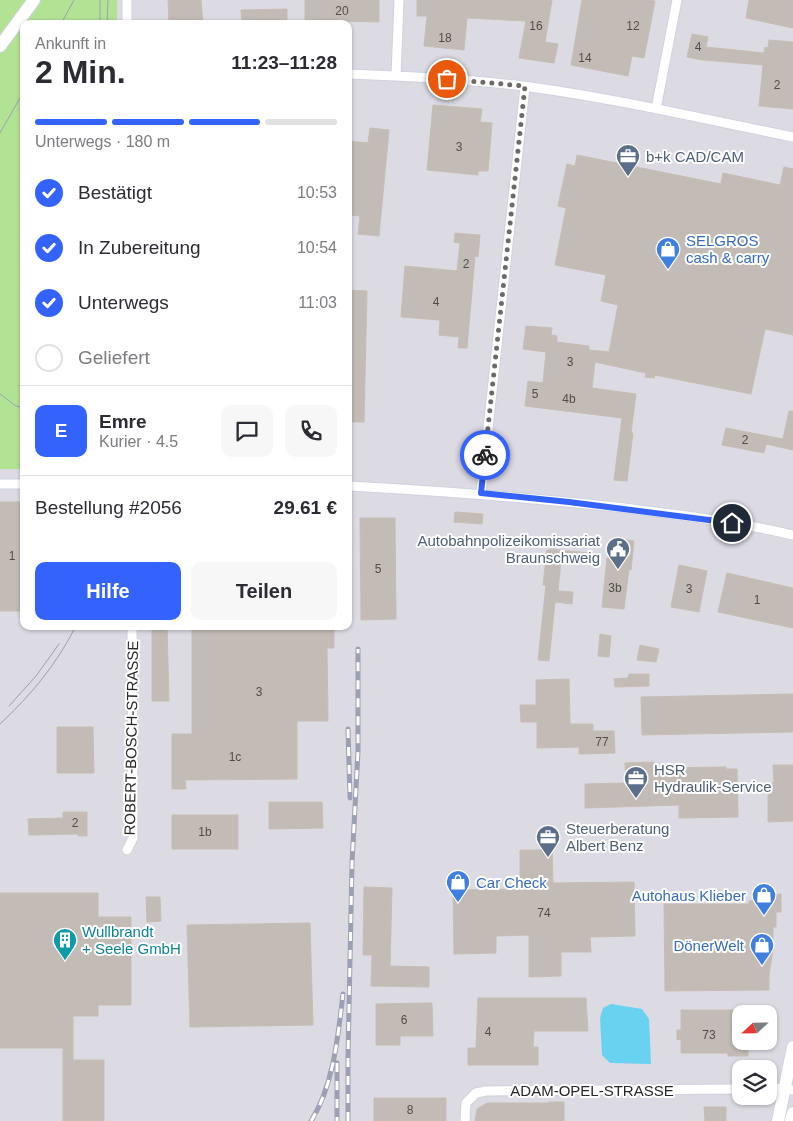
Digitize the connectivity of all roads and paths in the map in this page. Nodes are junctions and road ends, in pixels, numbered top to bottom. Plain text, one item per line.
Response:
1 (34, 0) edge
2 (126, 0) edge
3 (399, 0) edge
4 (677, 0) edge
5 (127, 20) edge
6 (0, 46) edge
7 (352, 74) edge
8 (396, 76) junction
9 (525, 86) junction
10 (656, 109) junction
11 (793, 137) edge
12 (0, 484) edge
13 (20, 484) edge
14 (352, 486) edge
15 (481, 493) junction
16 (793, 535) edge
17 (132, 630) edge
18 (127, 850) dead end
19 (793, 1047) edge
20 (732, 1089) edge
21 (789, 1089) edge
22 (793, 1113) edge
23 (465, 1121) edge
24 (778, 1121) edge
25 (791, 1121) edge

1 - 6 main road
2 - 5 street
3 - 8 street
4 - 10 street
7 - 8 street
8 - 9 street
9 - 10 street
9 - 15 street
10 - 11 street
12 - 13 street
14 - 15 street
15 - 16 street
17 - 18 street, ROBERT-BOSCH-STRASSE
19 - 21 main road
20 - 23 street, ADAM-OPEL-STRASSE
21 - 24 main road
22 - 25 main road

